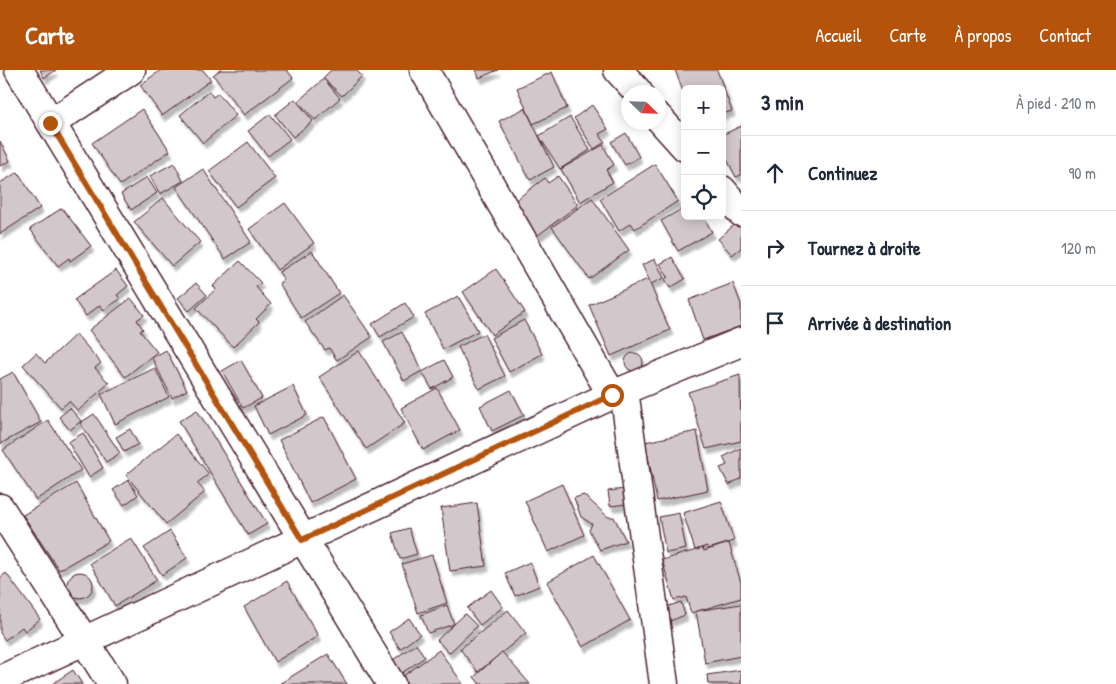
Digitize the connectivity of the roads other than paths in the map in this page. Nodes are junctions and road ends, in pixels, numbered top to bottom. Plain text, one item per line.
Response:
1 (19, 70) edge
2 (131, 70) edge
3 (424, 70) edge
4 (618, 70) edge
5 (632, 85) edge
6 (50, 123) junction
7 (666, 125) edge
8 (681, 142) edge
9 (726, 195) edge
10 (741, 212) edge
11 (741, 342) edge
12 (618, 393) junction
13 (0, 508) edge
14 (302, 540) junction
15 (83, 641) junction
16 (0, 680) edge
17 (112, 684) edge
18 (392, 684) edge
19 (664, 684) edge

1 - 6 street
2 - 6 street
3 - 12 street
4 - 5 street
6 - 14 street
7 - 8 street
9 - 10 street
11 - 12 street
12 - 14 street
12 - 19 street
13 - 15 street
14 - 15 street
14 - 18 street
15 - 16 street
15 - 17 street

